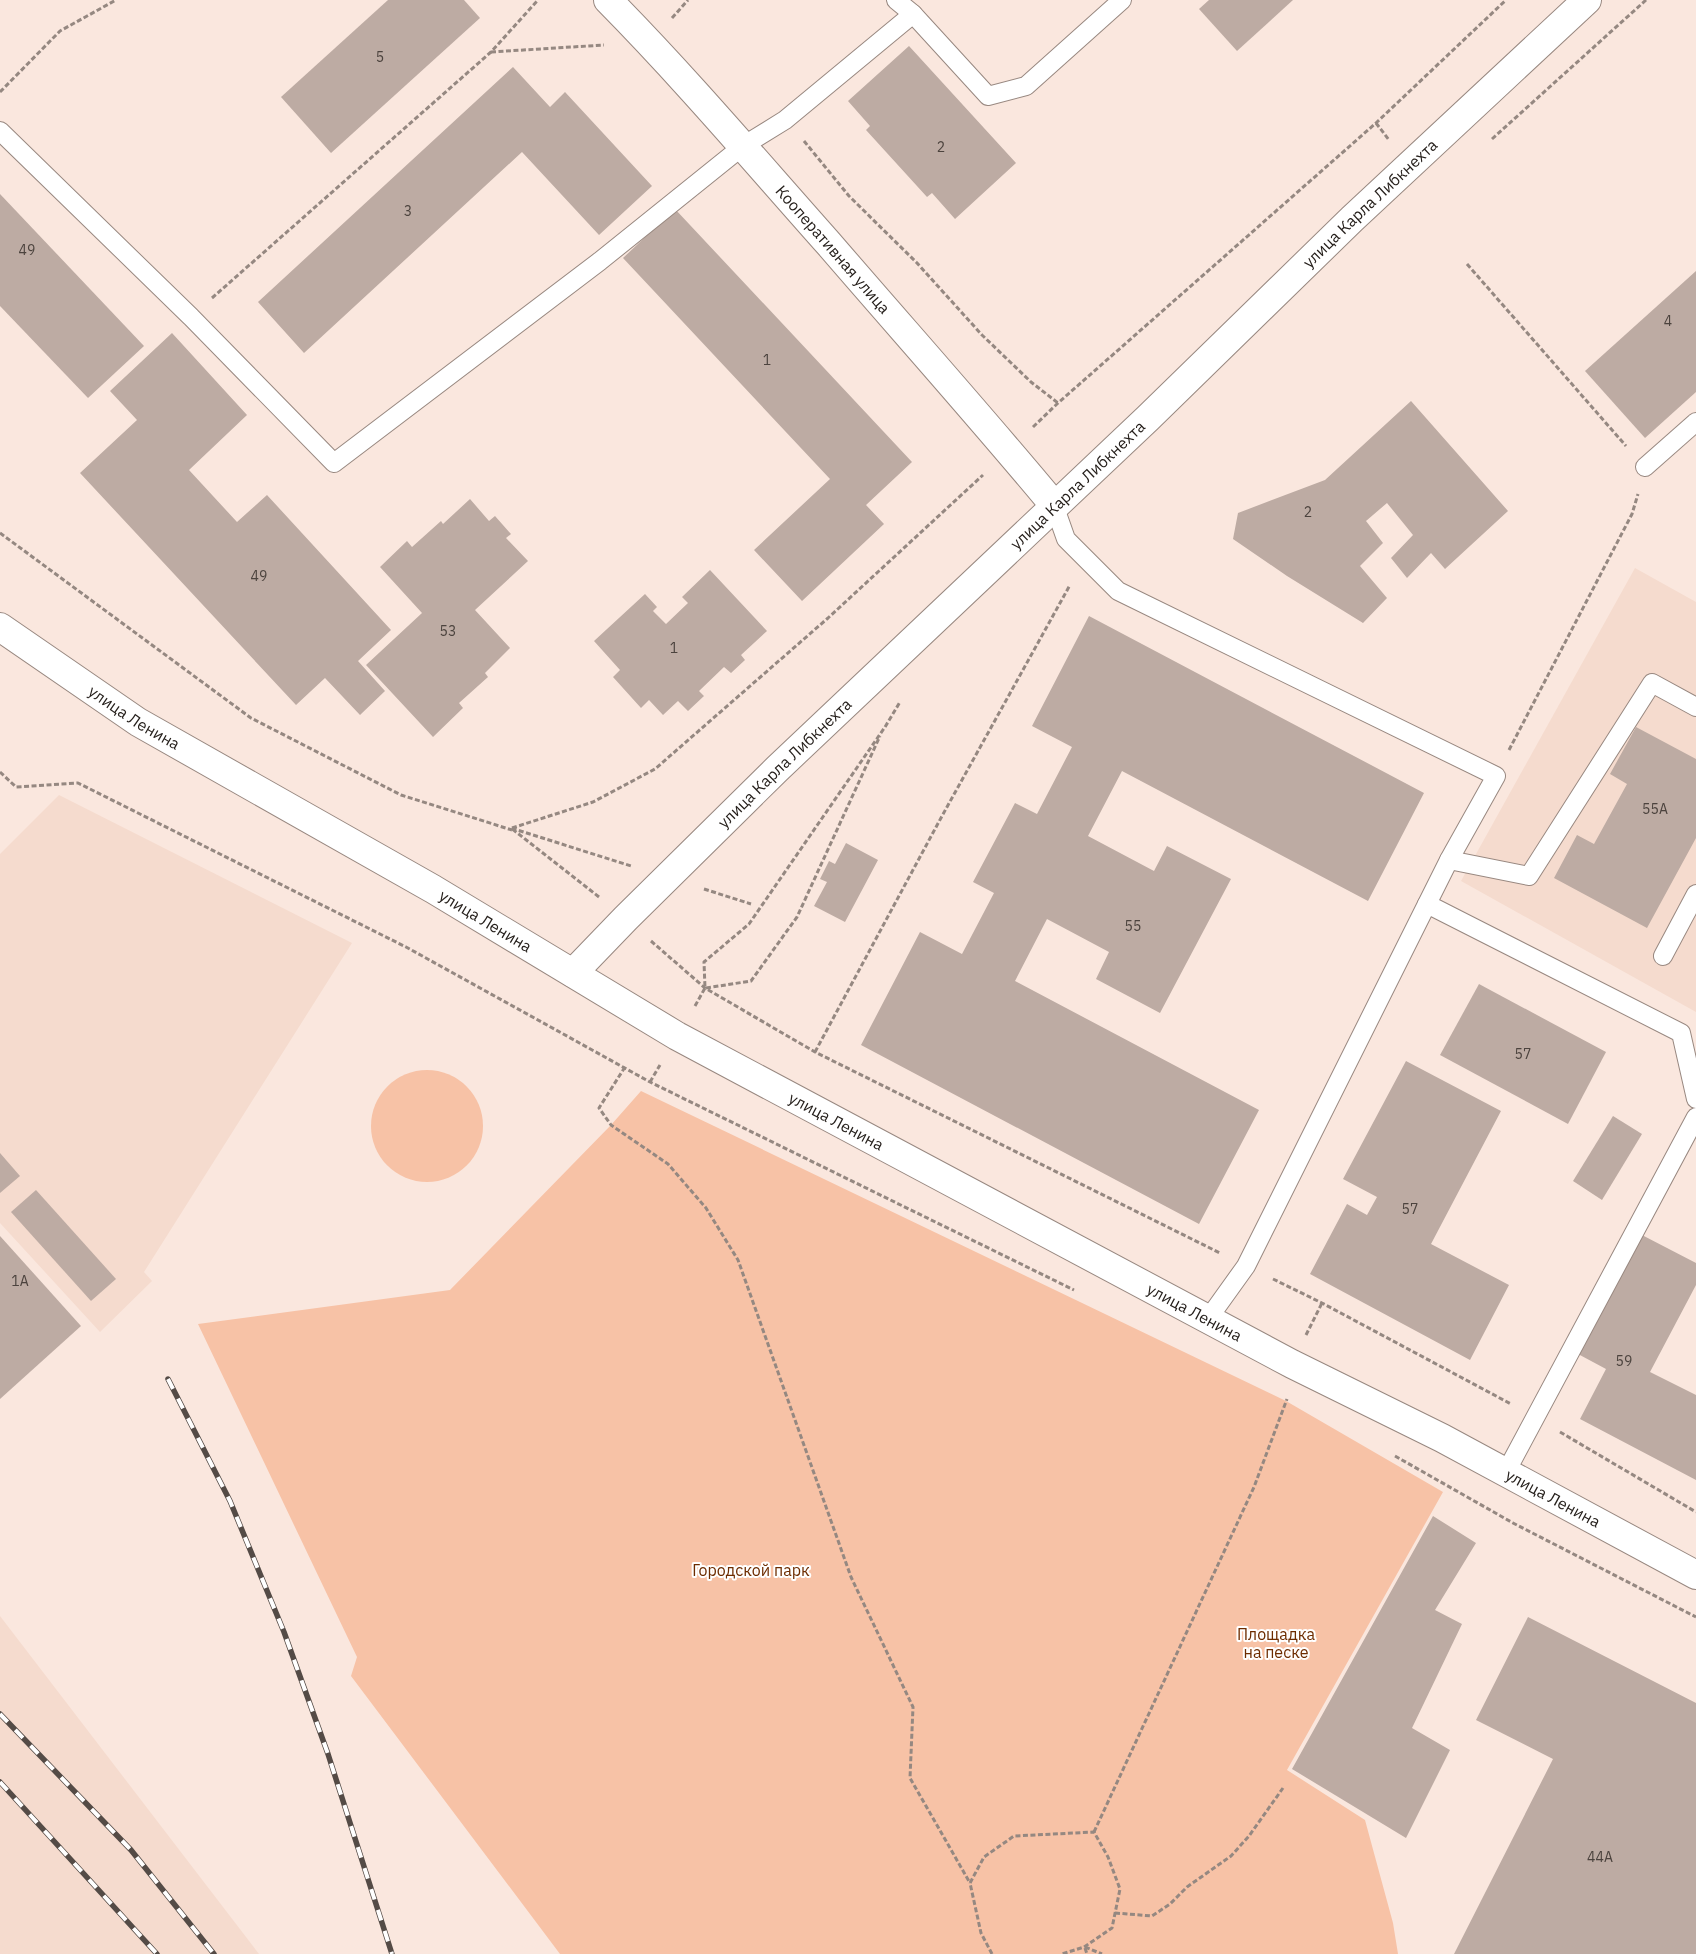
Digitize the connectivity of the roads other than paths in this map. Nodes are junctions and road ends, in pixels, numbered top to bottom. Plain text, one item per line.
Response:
1 (608, 0) edge
2 (896, 0) edge
3 (1122, 0) edge
4 (1587, 0) edge
5 (913, 14) junction
6 (0, 131) edge
7 (743, 146) junction
8 (1696, 422) edge
9 (1645, 467) road end
10 (1054, 505) junction
11 (0, 627) edge
12 (1696, 706) edge
13 (1449, 860) junction
14 (1696, 894) edge
15 (1427, 904) junction
16 (1663, 956) dead end
17 (574, 973) junction
18 (1696, 1099) edge
19 (1696, 1118) edge
20 (1208, 1319) junction
21 (1506, 1472) junction
22 (1696, 1574) edge

1 - 7 main road, Кооперативная улица
2 - 5 lane
3 - 5 lane
4 - 10 main road, улица Карла Либкнехта
5 - 7 lane
6 - 7 lane
7 - 10 main road, Кооперативная улица
8 - 9 lane
10 - 13 lane
10 - 17 main road, улица Карла Либкнехта
11 - 17 main road, улица Ленина
12 - 13 lane
13 - 15 lane
14 - 16 lane
15 - 18 lane
15 - 20 lane
17 - 20 main road, улица Ленина
19 - 21 lane
20 - 21 main road, улица Ленина
21 - 22 main road, улица Ленина

